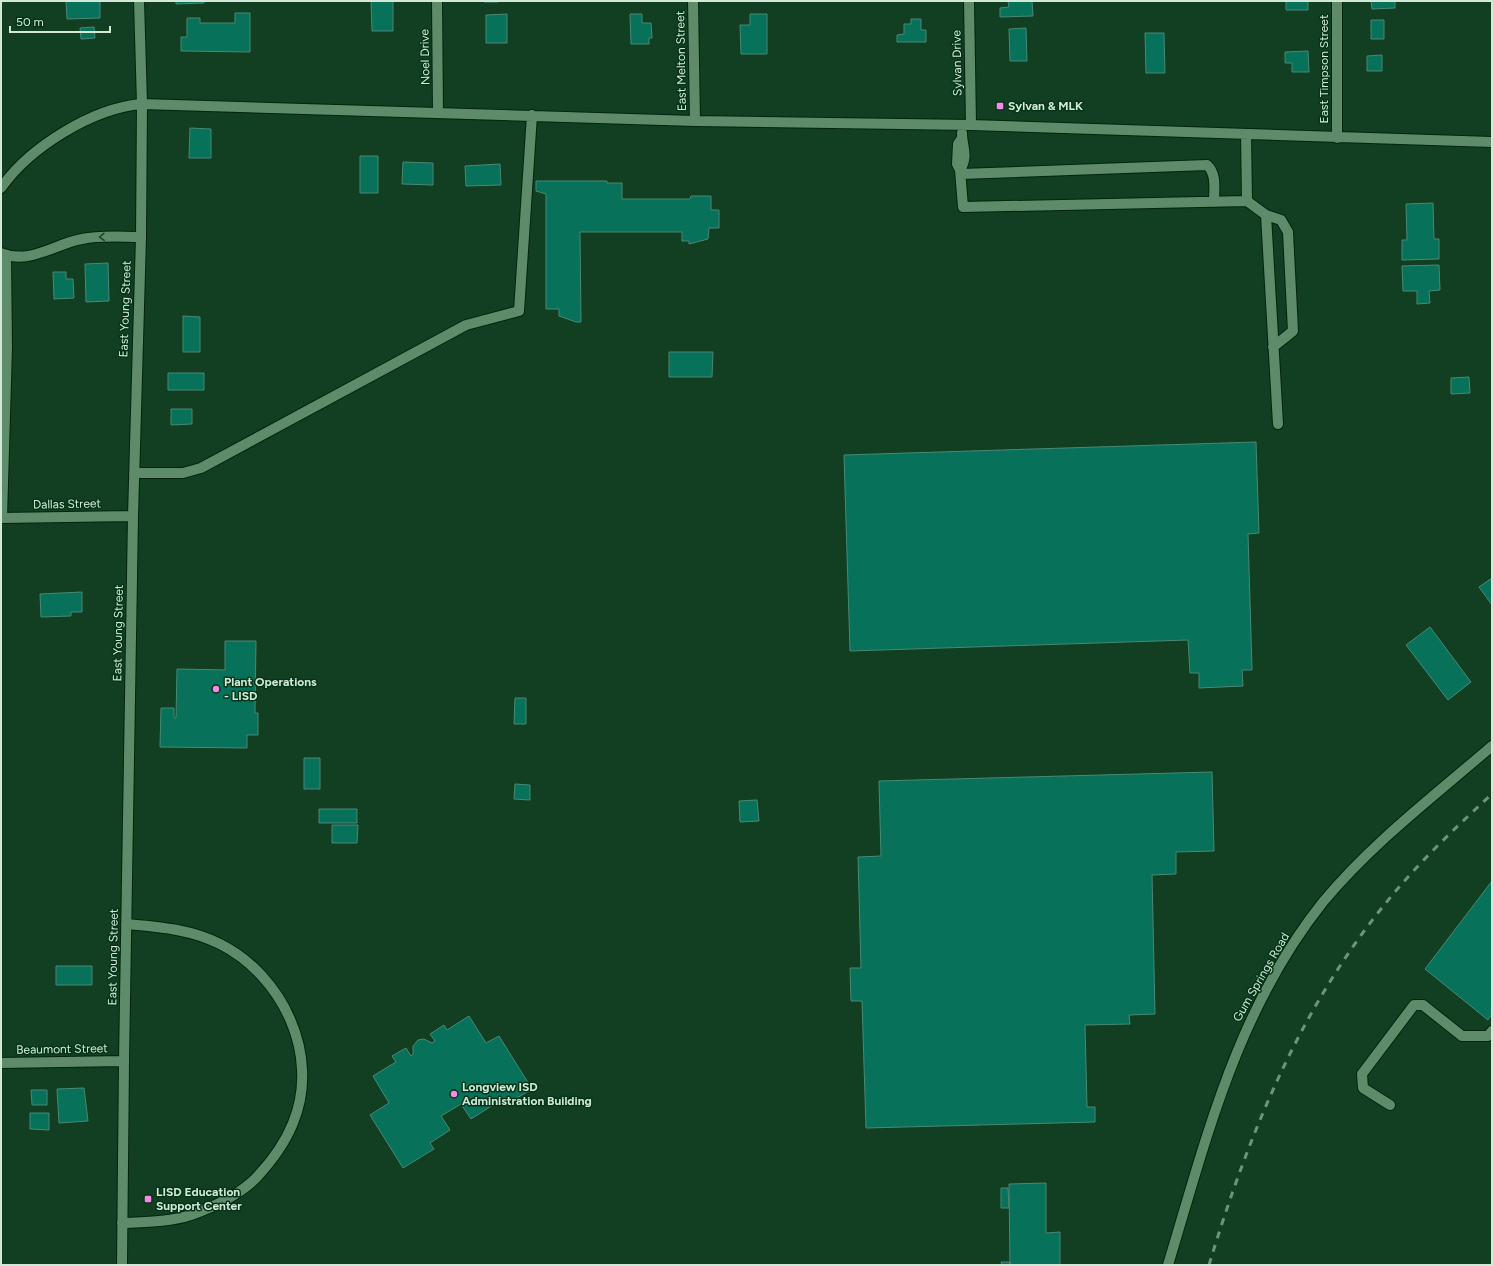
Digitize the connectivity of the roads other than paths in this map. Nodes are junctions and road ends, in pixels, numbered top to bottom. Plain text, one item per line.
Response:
1 (140, 1) edge
2 (437, 1) edge
3 (693, 1) edge
4 (968, 1) edge
5 (1337, 1) edge
6 (142, 104) junction
7 (438, 113) junction
8 (532, 116) junction
9 (695, 120) junction
10 (967, 125) junction
11 (1246, 134) junction
12 (1337, 138) junction
13 (1492, 142) edge
14 (961, 172) junction
15 (1, 188) edge
16 (1248, 201) junction
17 (1214, 202) junction
18 (1266, 215) junction
19 (141, 237) junction
20 (3, 254) edge
21 (1273, 347) junction
22 (1278, 424) dead end
23 (134, 473) junction
24 (133, 516) junction
25 (1, 518) edge
26 (1492, 746) edge
27 (126, 924) junction
28 (1492, 1031) edge
29 (124, 1061) junction
30 (1, 1064) edge
31 (1390, 1105) dead end
32 (122, 1223) junction
33 (122, 1265) edge
34 (1168, 1265) edge

1 - 6 street, East Young Street
2 - 7 street, Noel Drive
3 - 9 street, East Melton Street
4 - 10 street, Sylvan Drive
5 - 12 street, East Timpson Street
6 - 7 street
6 - 15 street
6 - 19 street, East Young Street
7 - 8 street
8 - 9 street
8 - 23 street
9 - 10 street
10 - 11 street
10 - 14 street, Sylvan Drive
11 - 12 street
11 - 16 street
12 - 13 street
14 - 17 street, Sylvan Drive
14 - 17 street
16 - 17 street
16 - 18 street
18 - 21 street
18 - 21 street
19 -> 20 street
19 - 23 street, East Young Street
20 - 25 street
21 - 22 street
23 - 24 street, East Young Street
24 - 25 street, Dallas Street
24 - 27 street, East Young Street
26 - 34 street, Gum Springs Road
27 - 29 street, East Young Street
27 - 32 street
28 - 31 street
29 - 30 street, Beaumont Street
29 - 32 street, East Young Street
32 - 33 street, East Young Street

